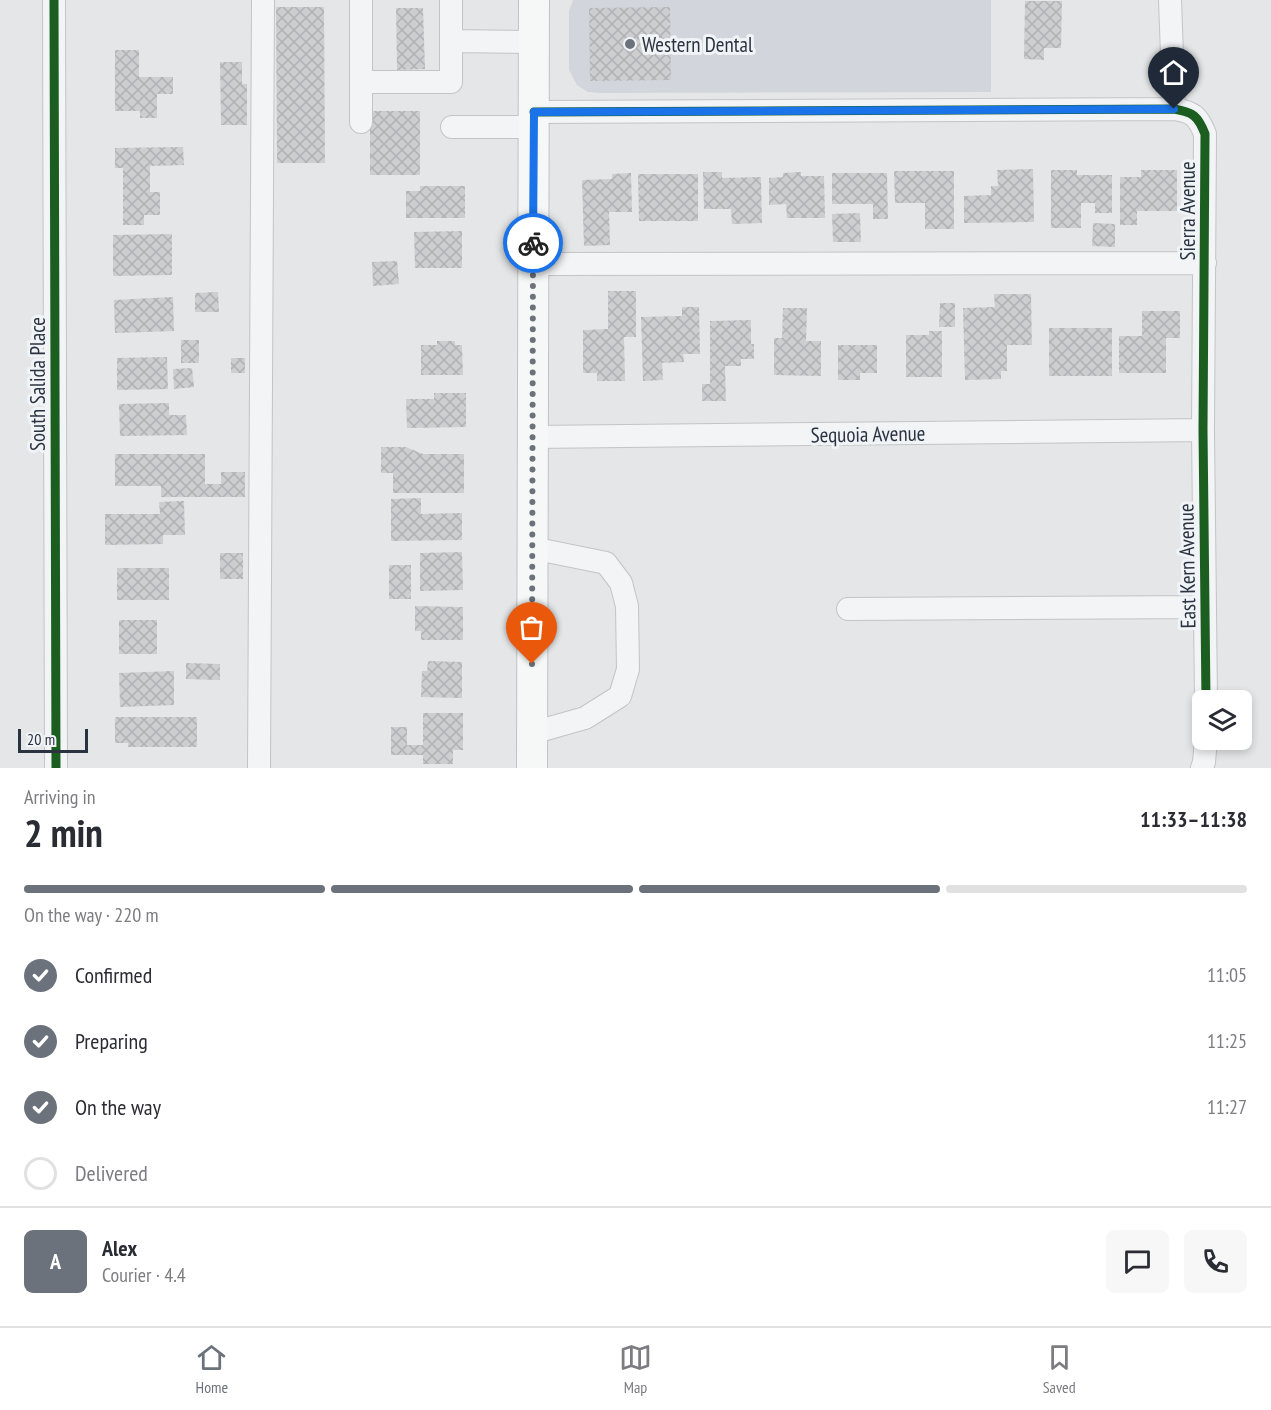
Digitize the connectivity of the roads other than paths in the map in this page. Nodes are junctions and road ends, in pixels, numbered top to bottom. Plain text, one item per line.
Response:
1 (54, 0) edge
2 (263, 0) edge
3 (361, 0) edge
4 (451, 0) edge
5 (534, 0) edge
6 (1170, 0) edge
7 (451, 41) junction
8 (534, 42) junction
9 (361, 82) junction
10 (1174, 109) junction
11 (534, 120) junction
12 (361, 122) dead end
13 (452, 127) dead end
14 (1205, 263) junction
15 (533, 264) junction
16 (1203, 430) junction
17 (532, 438) junction
18 (532, 548) junction
19 (1205, 607) junction
20 (848, 609) dead end
21 (1206, 690) edge
22 (532, 733) junction
23 (1205, 750) edge
24 (56, 768) edge
25 (259, 768) edge
26 (532, 768) edge
27 (1202, 768) edge

1 - 24 street, South Salida Place
2 - 25 street
3 - 9 street
4 - 7 street
5 - 8 main road
6 - 10 street
7 - 8 street
7 - 9 street
8 - 11 main road
9 - 12 street
10 - 11 street, Sierra Avenue
10 - 14 street, Sierra Avenue
11 - 13 street, Sierra Avenue
11 - 15 main road
14 - 15 street
14 - 16 street, Sierra Avenue
15 - 17 main road
16 - 17 street, Sequoia Avenue
16 - 19 street, East Kern Avenue
17 - 18 main road
18 - 22 main road
18 - 22 street
19 - 20 street
19 - 21 street, East Kern Avenue
22 - 26 main road
23 - 27 street

